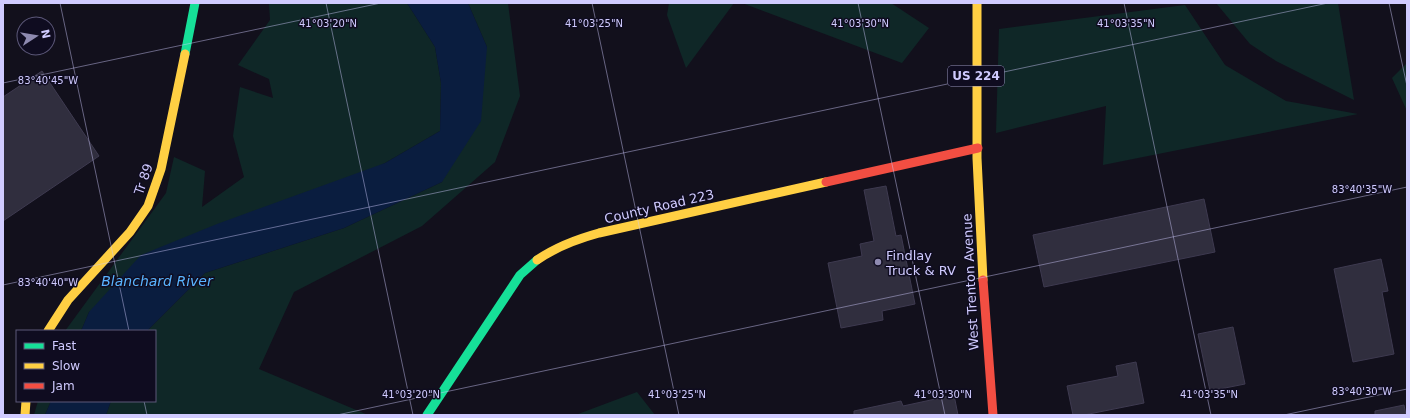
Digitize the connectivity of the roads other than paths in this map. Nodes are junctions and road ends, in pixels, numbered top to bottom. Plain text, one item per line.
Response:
1 (195, 3) edge
2 (977, 3) edge
3 (978, 148) junction
4 (49, 330) edge
5 (26, 402) edge
6 (25, 415) edge
7 (427, 415) edge
8 (993, 415) edge

1 - 4 street, Tr 89
2 - 3 street, US 224
3 - 7 street, County Road 223
3 - 8 street, West Trenton Avenue / US 224
5 - 6 street

